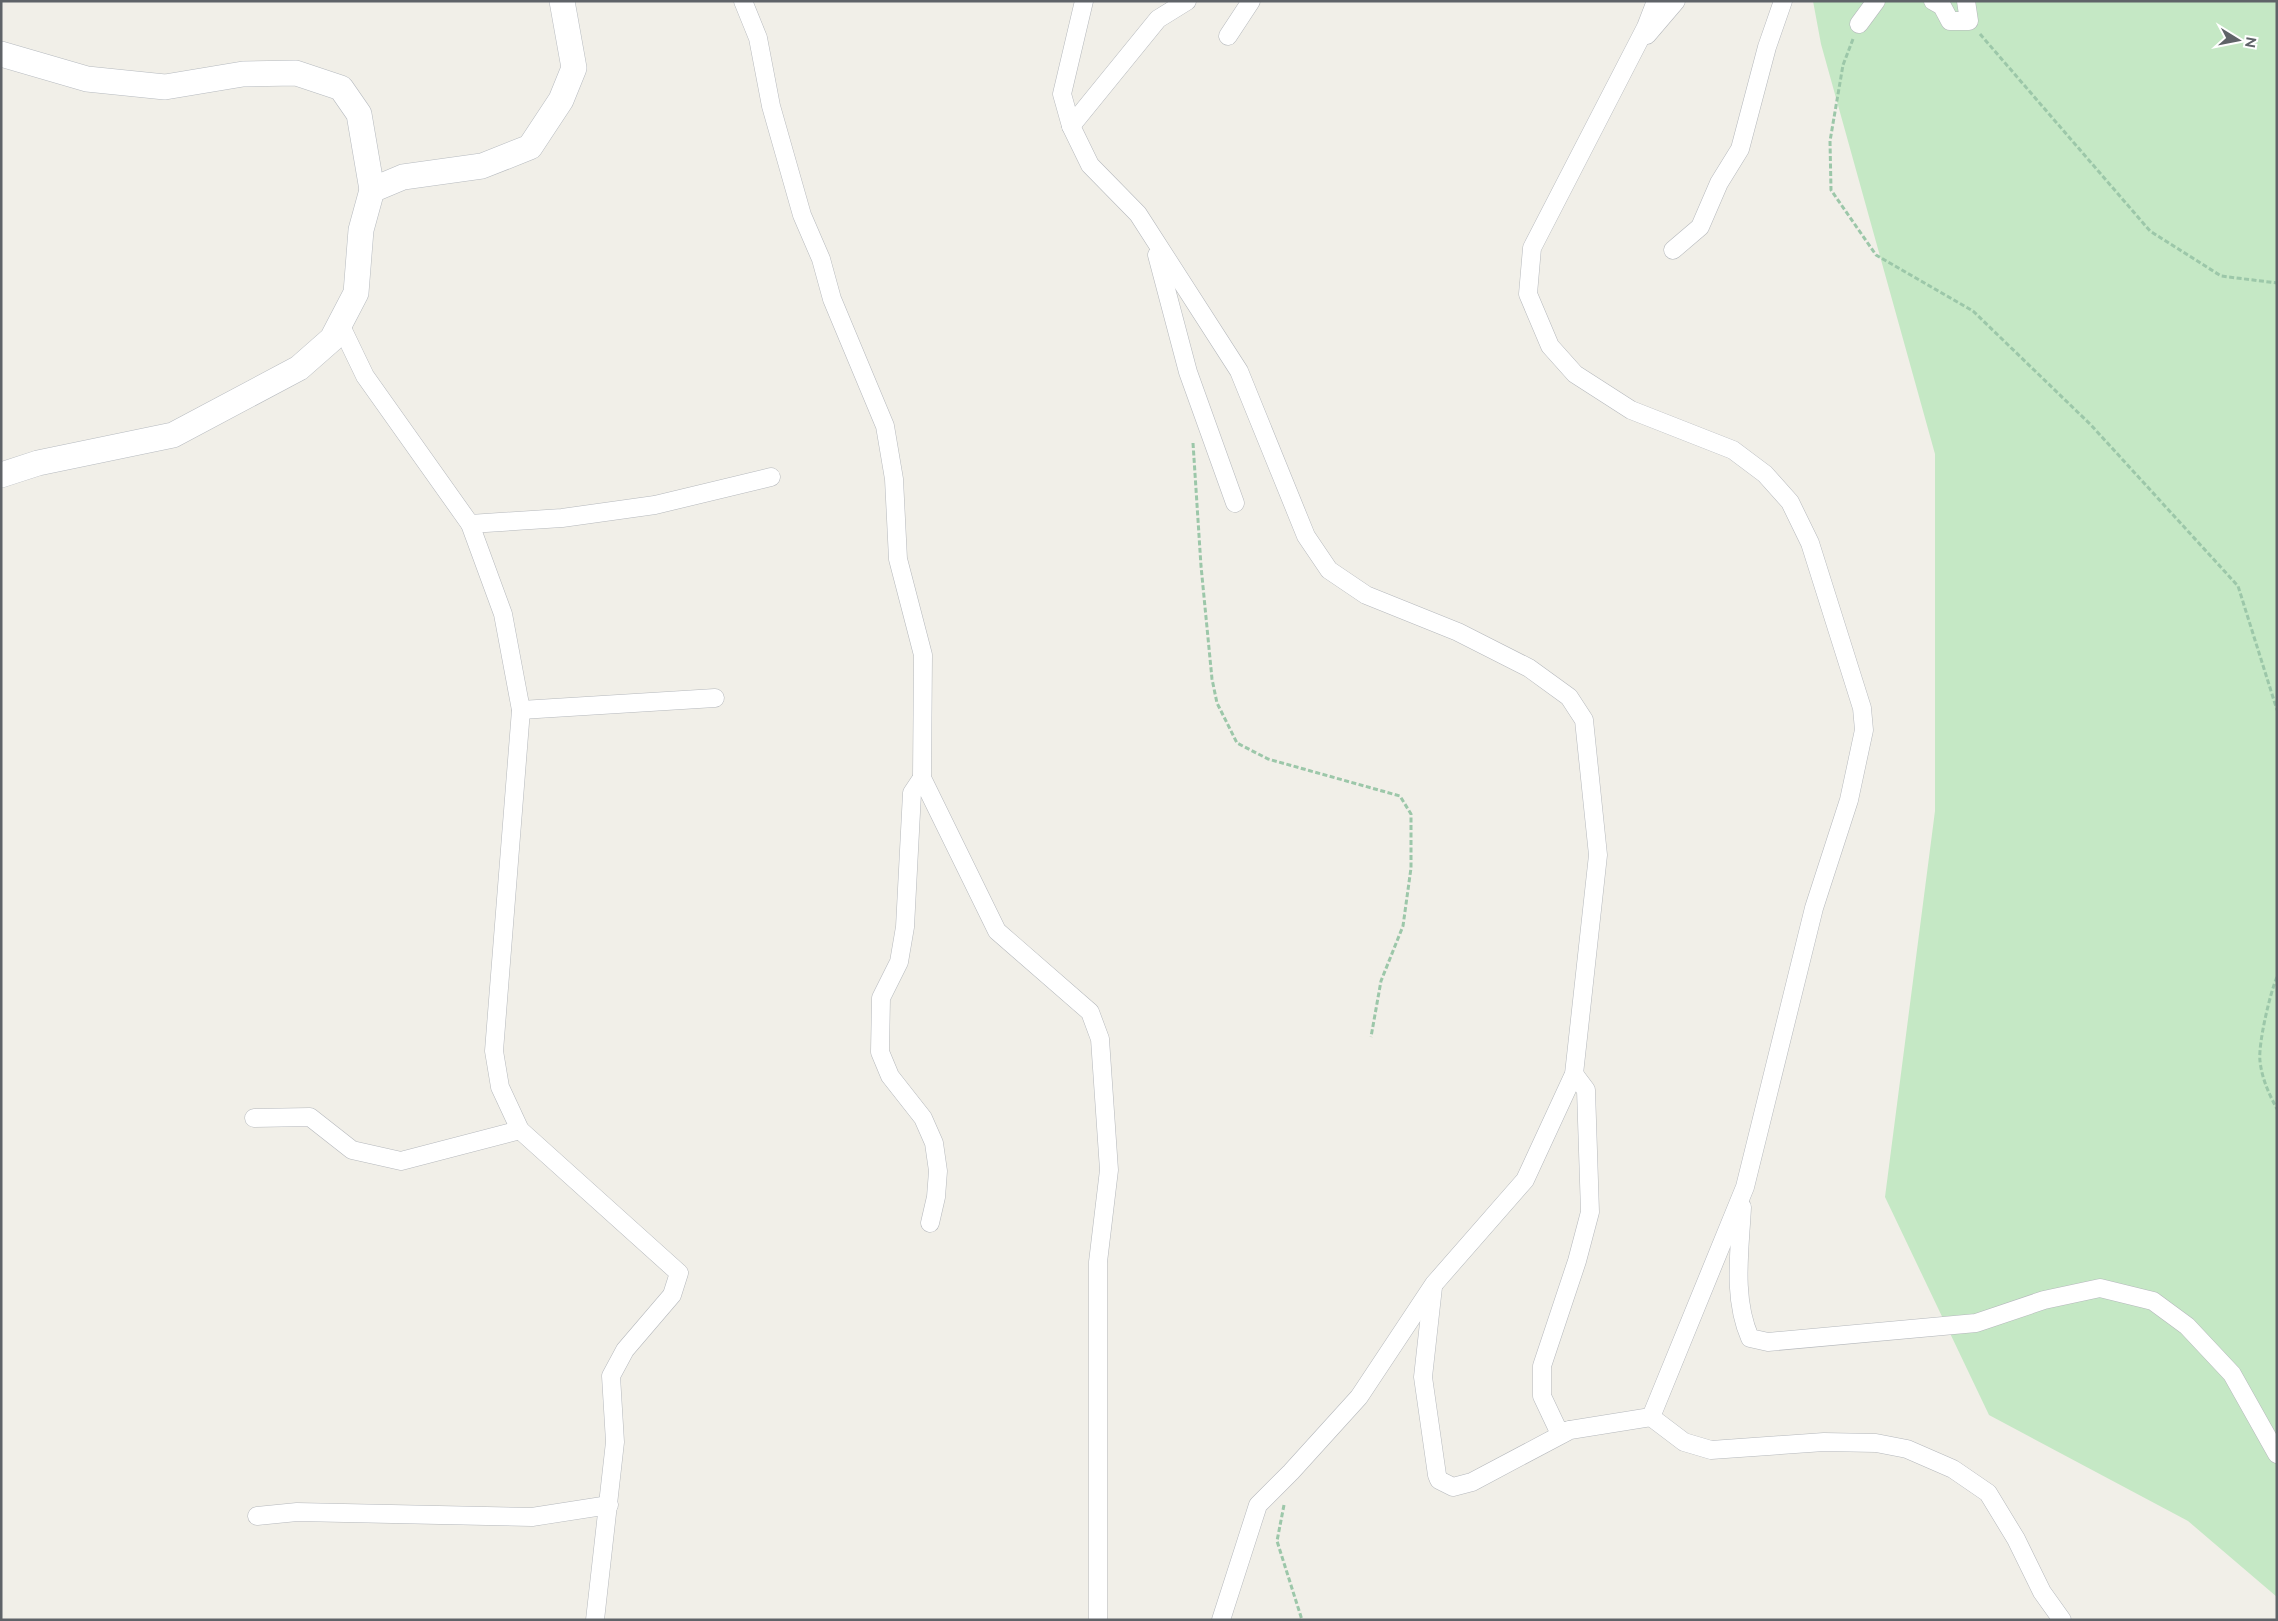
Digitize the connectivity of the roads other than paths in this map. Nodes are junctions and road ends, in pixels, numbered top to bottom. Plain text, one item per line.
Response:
1 (562, 1) edge
2 (743, 1) edge
3 (1084, 1) edge
4 (1187, 1) edge
5 (1251, 1) edge
6 (1656, 1) edge
7 (1676, 1) edge
8 (1783, 1) edge
9 (1876, 1) edge
10 (1933, 1) edge
11 (1966, 1) edge
12 (1859, 24) road end
13 (1228, 36) dead end
14 (1637, 46) junction
15 (1, 54) edge
16 (1071, 126) junction
17 (372, 190) junction
18 (1152, 238) junction
19 (1673, 250) dead end
20 (340, 324) junction
21 (1, 475) edge
22 (771, 477) dead end
23 (1235, 503) dead end
24 (470, 524) junction
25 (715, 698) dead end
26 (521, 710) junction
27 (922, 778) junction
28 (1574, 1074) junction
29 (254, 1118) dead end
30 (520, 1130) junction
31 (1743, 1194) junction
32 (930, 1223) dead end
33 (1434, 1284) junction
34 (1651, 1417) junction
35 (1570, 1430) junction
36 (2277, 1454) edge
37 (609, 1505) junction
38 (257, 1516) dead end
39 (595, 1620) edge
40 (1098, 1620) edge
41 (1221, 1620) edge
42 (2062, 1620) edge

1 - 17 street
2 - 27 street
3 - 16 street
4 - 16 street
5 - 13 street
6 - 14 street
7 - 14 street
8 - 19 street
9 - 12 street
10 - 11 street
14 - 31 street
15 - 17 street
16 - 18 street
17 - 20 street
18 - 23 street
18 - 28 street
20 - 21 street
20 - 24 street
22 - 24 street
24 - 26 street
25 - 26 street
26 - 30 street
27 - 32 street
27 - 40 street
28 - 33 street
28 - 35 street
29 - 30 street
30 - 37 street
31 - 34 street
31 - 36 street
33 - 35 street
33 - 41 street
34 - 35 street
34 - 42 street
37 - 38 street
37 - 39 street

